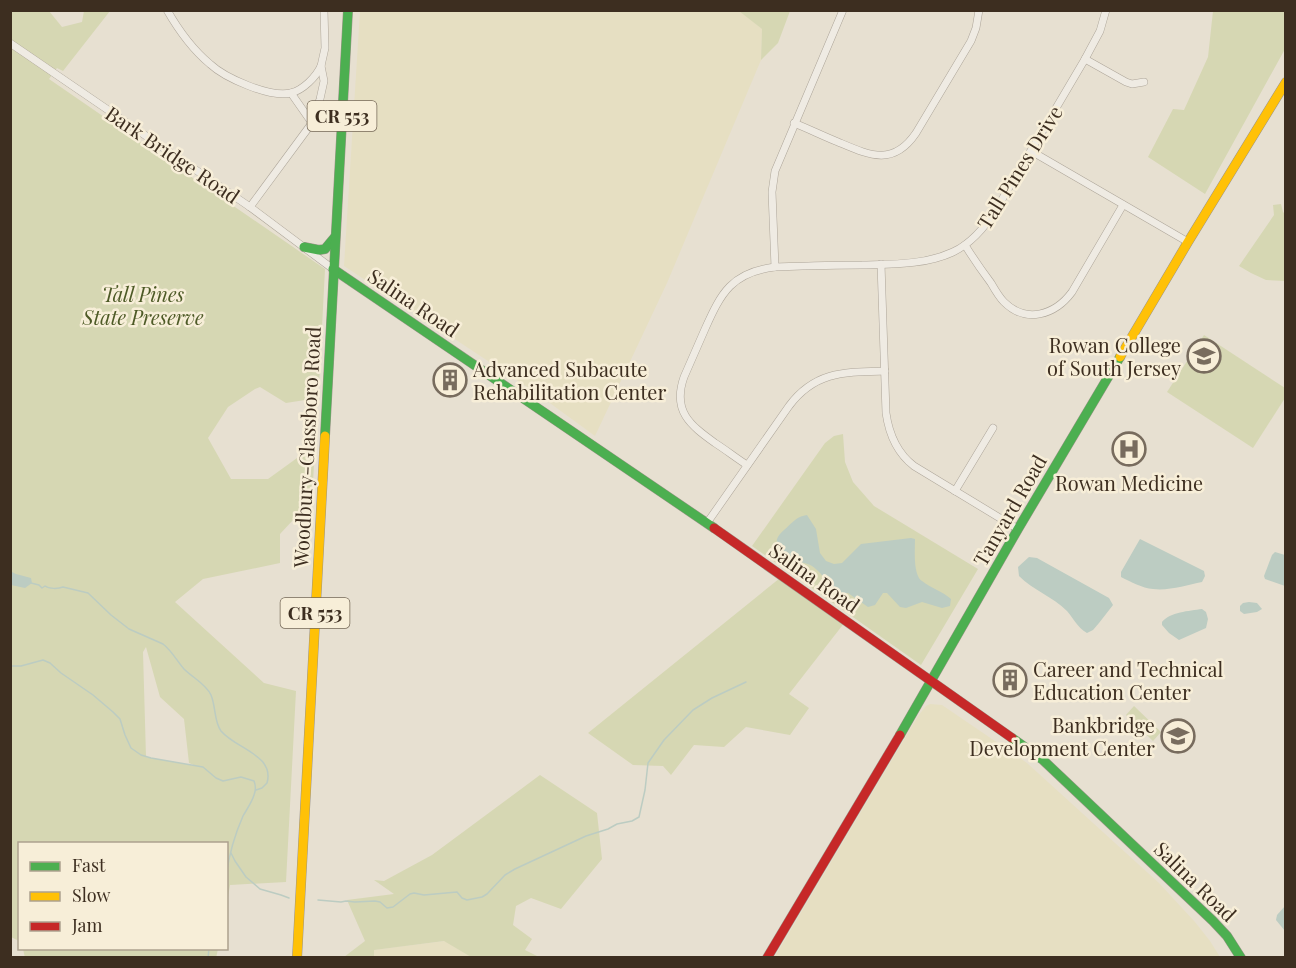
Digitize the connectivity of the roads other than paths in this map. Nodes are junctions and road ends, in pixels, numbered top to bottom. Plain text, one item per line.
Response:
1 (167, 10) edge
2 (324, 10) edge
3 (348, 10) edge
4 (843, 10) edge
5 (979, 10) edge
6 (1106, 10) edge
7 (10, 43) edge
8 (1085, 59) junction
9 (321, 66) junction
10 (1144, 82) dead end
11 (1286, 82) edge
12 (291, 93) junction
13 (312, 123) junction
14 (794, 123) junction
15 (1031, 151) junction
16 (1123, 205) junction
17 (250, 207) junction
18 (335, 237) junction
19 (1188, 242) junction
20 (964, 245) junction
21 (304, 247) junction
22 (881, 264) junction
23 (775, 267) junction
24 (333, 269) junction
25 (885, 371) junction
26 (993, 428) dead end
27 (747, 465) junction
28 (956, 491) junction
29 (706, 523) junction
30 (1018, 528) junction
31 (931, 682) junction
32 (297, 957) edge
33 (767, 957) edge
34 (1240, 957) edge

1 - 12 street
2 - 9 street
3 - 18 street, Woodbury-Glassboro Road / CR 553
4 - 14 street
5 - 14 street
6 - 8 street, Tall Pines Drive
7 - 17 street, Bark Bridge Road
8 - 10 street
8 - 15 street, Tall Pines Drive
9 - 12 street
9 - 13 street
11 - 19 street, Tanyard Road
12 - 13 street
13 - 17 street
14 - 23 street
15 - 16 street
15 - 20 street, Tall Pines Drive
16 - 19 street
16 - 20 street
17 - 21 street, Bark Bridge Road
18 - 21 street
18 - 24 street, Woodbury-Glassboro Road / CR 553
19 - 30 street, Tanyard Road
20 - 22 street, Tall Pines Drive
21 - 24 street, Bark Bridge Road
22 - 23 street, Tall Pines Drive
22 - 25 street
23 - 27 street, Tall Pines Drive
24 - 29 street, Salina Road
24 - 32 street, Woodbury-Glassboro Road / CR 553
25 - 27 street
25 - 28 street
26 - 28 street
27 - 29 street
28 - 30 street
29 - 31 street, Salina Road
30 - 31 street, Tanyard Road
31 - 33 street, Tanyard Road
31 - 34 street, Salina Road

